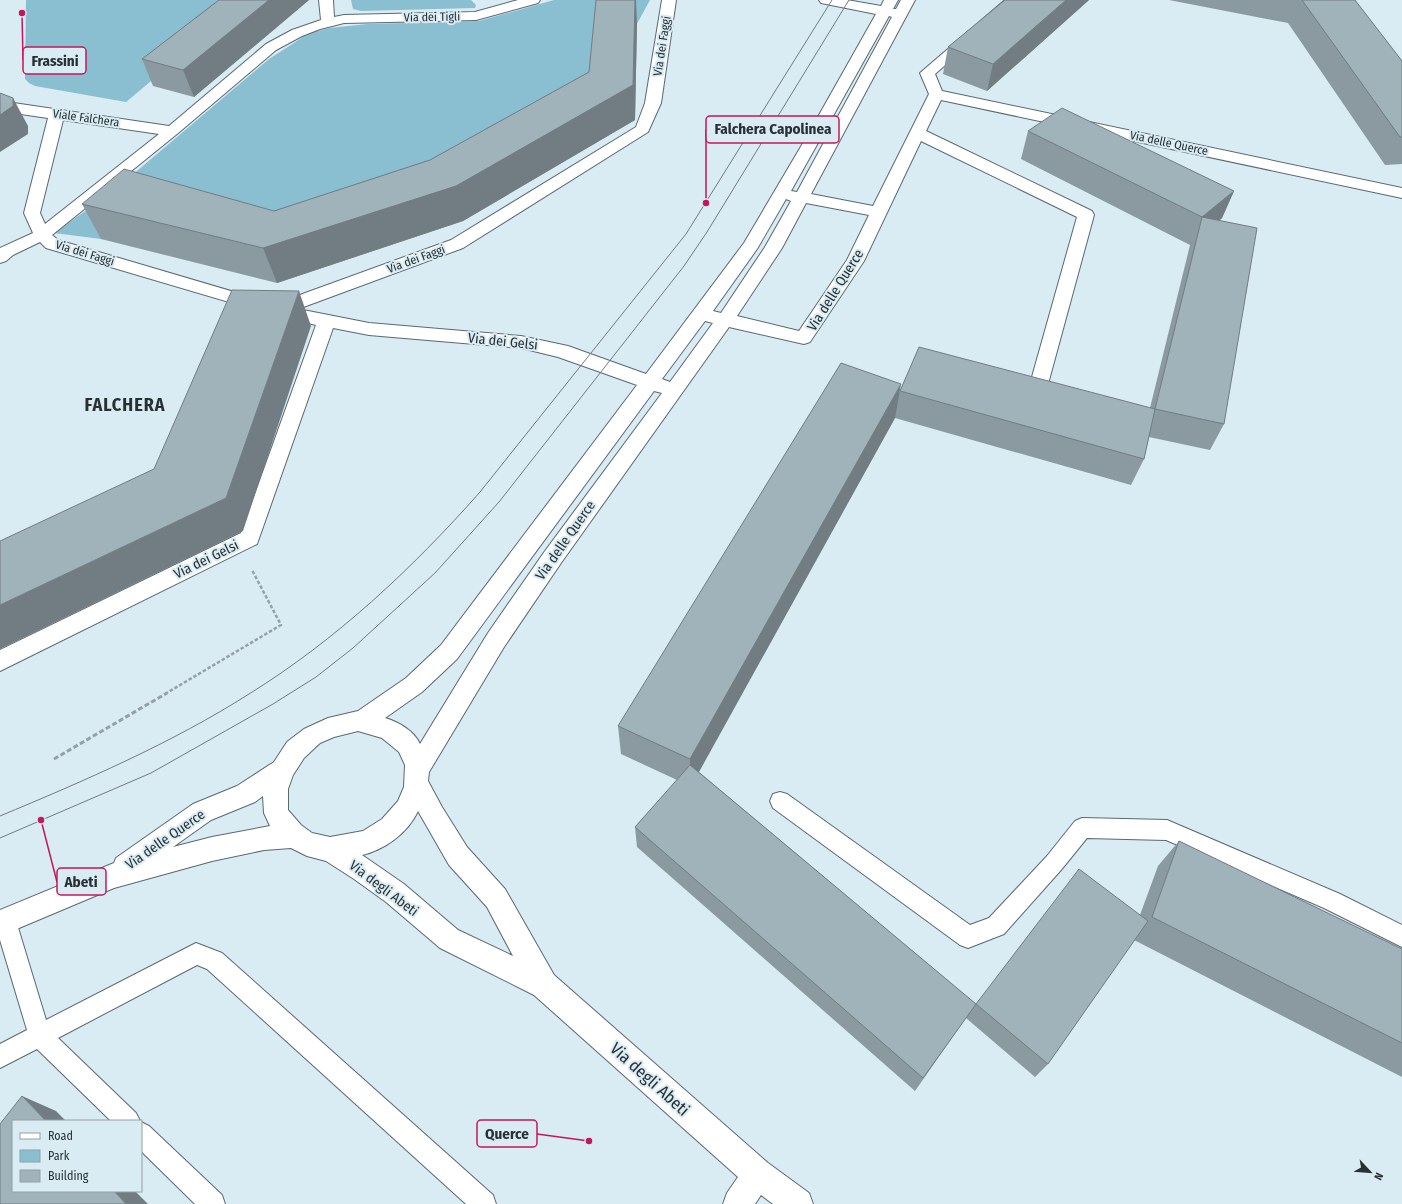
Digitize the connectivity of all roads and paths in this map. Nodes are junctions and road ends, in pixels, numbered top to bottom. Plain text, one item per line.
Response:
1 (326, 0) edge
2 (533, 0) edge
3 (669, 0) edge
4 (826, 0) edge
5 (1013, 0) edge
6 (896, 6) edge
7 (328, 22) junction
8 (936, 94) junction
9 (0, 101) edge
10 (0, 106) edge
11 (57, 114) junction
12 (172, 131) junction
13 (917, 133) junction
14 (781, 193) junction
15 (1402, 193) edge
16 (802, 197) junction
17 (879, 212) junction
18 (42, 235) junction
19 (0, 257) edge
20 (276, 310) junction
21 (702, 314) junction
22 (725, 320) junction
23 (326, 321) junction
24 (650, 382) junction
25 (1038, 384) edge
26 (674, 390) junction
27 (238, 544) junction
28 (0, 661) edge
29 (361, 722) junction
30 (54, 759) dead end
31 (282, 770) junction
32 (417, 776) junction
33 (780, 801) dead end
34 (296, 836) junction
35 (329, 849) junction
36 (112, 876) junction
37 (3, 922) edge
38 (1402, 936) edge
39 (544, 985) junction
40 (40, 1036) junction
41 (0, 1056) edge
42 (127, 1120) edge
43 (142, 1135) edge
44 (757, 1174) junction
45 (213, 1204) edge
46 (484, 1204) edge
47 (738, 1204) edge
48 (798, 1204) edge

1 - 7 street
2 - 7 street, Via dei Tigli
3 - 20 street, Via dei Faggi
4 - 6 street
5 - 8 street
6 - 14 street, Via delle Querce
6 - 16 street, Via delle Querce
7 - 12 street, Via dei Tigli
8 - 13 street, Via delle Querce
8 - 15 street, Via delle Querce
9 - 10 street
10 - 11 street, Viale Falchera
11 - 12 street, Viale Falchera
11 - 18 street, Via dei Faggi
12 - 18 street, Via dei Faggi
13 - 17 street, Via delle Querce
13 - 25 street
14 - 16 street
14 - 21 street, Via delle Querce
16 - 17 street
16 - 22 street, Via delle Querce
17 - 22 street, Via delle Querce
18 - 19 street
18 - 20 street, Via dei Faggi
20 - 23 street, Via dei Gelsi
21 - 22 street, Via delle Querce
21 - 24 street, Via delle Querce
22 - 26 street, Via delle Querce
23 - 24 street, Via dei Gelsi
23 - 27 street, Via dei Gelsi
24 - 26 street, Via dei Gelsi
24 - 29 street, Via delle Querce
26 - 32 street, Via delle Querce
27 - 28 street, Via dei Gelsi
27 - 30 path
29 - 31 street
29 - 32 street
31 - 34 street
31 - 36 street, Via delle Querce
32 - 35 street
32 - 39 street, Via degli Abeti
33 - 38 lane
34 - 35 street
34 - 36 street, Via delle Querce
35 - 39 street, Via degli Abeti
36 - 37 street, Via delle Querce
37 - 40 lane
39 - 44 street, Via degli Abeti
40 - 41 lane
40 - 42 lane
40 - 46 lane
43 - 45 lane
44 - 47 street
44 - 48 street, Via degli Abeti

